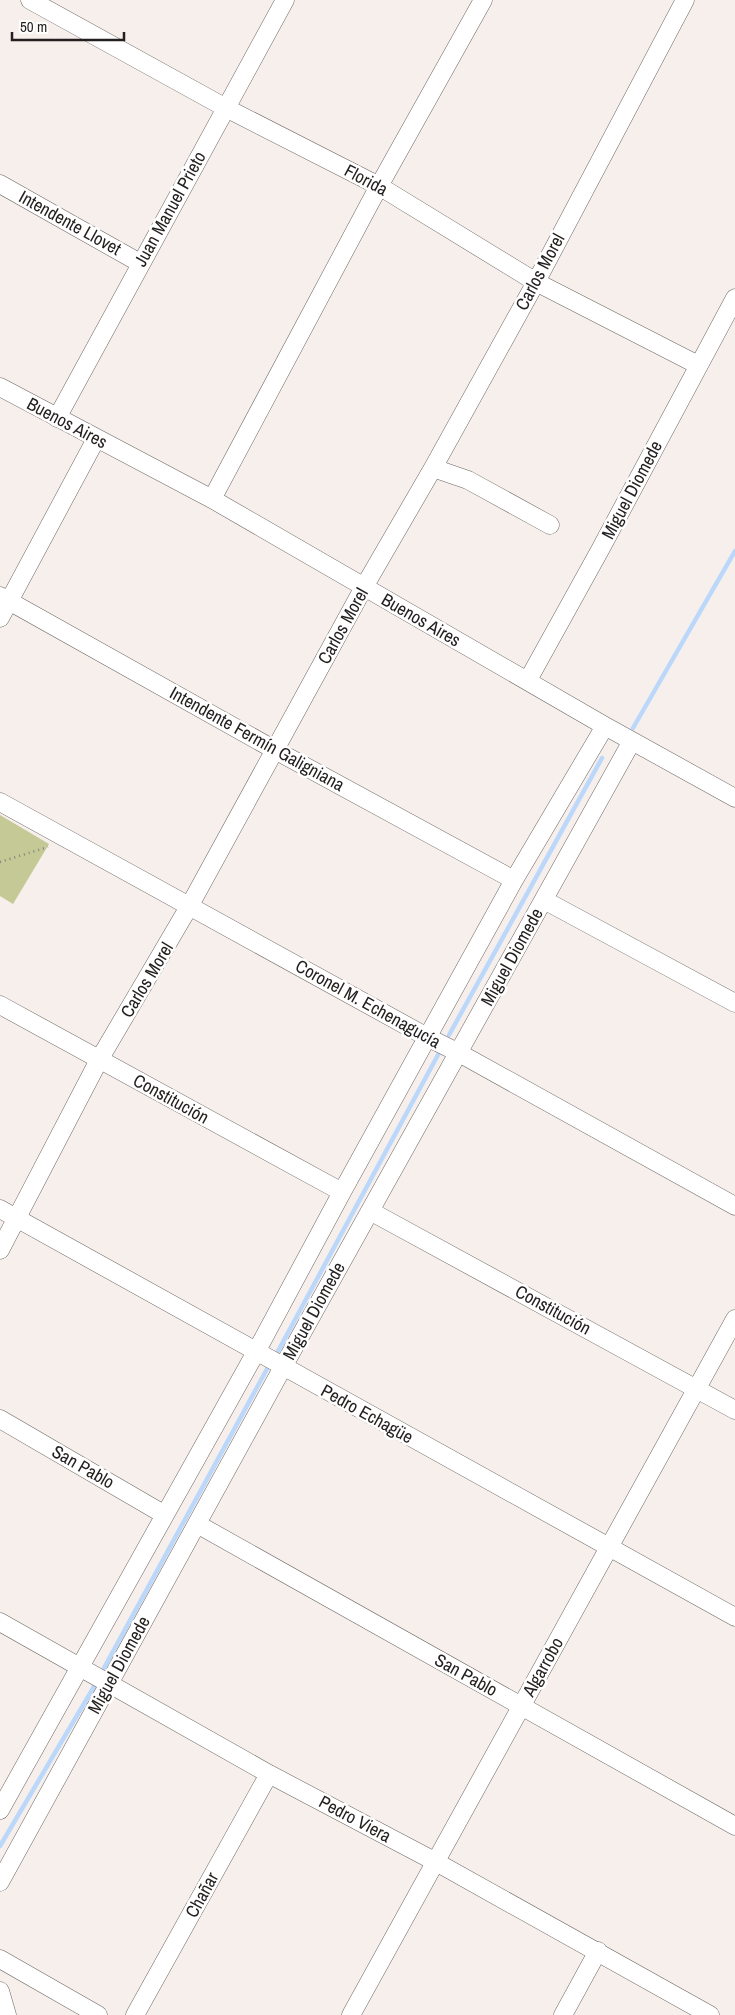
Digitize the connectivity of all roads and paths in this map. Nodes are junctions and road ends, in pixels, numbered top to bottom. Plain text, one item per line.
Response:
1 (30, 0) edge
2 (285, 0) edge
3 (483, 0) edge
4 (685, 0) edge
5 (226, 108) junction
6 (0, 184) edge
7 (379, 186) junction
8 (140, 263) junction
9 (536, 282) junction
10 (735, 298) edge
11 (698, 364) junction
12 (0, 388) edge
13 (56, 418) junction
14 (96, 439) junction
15 (433, 468) junction
16 (212, 499) junction
17 (550, 524) dead end
18 (364, 587) junction
19 (5, 599) edge
20 (0, 618) edge
21 (528, 680) junction
22 (605, 726) junction
23 (632, 741) junction
24 (275, 750) junction
25 (735, 798) edge
26 (0, 802) edge
27 (69, 840) junction
28 (0, 862) edge
29 (514, 880) junction
30 (544, 900) junction
31 (190, 905) junction
32 (735, 1003) edge
33 (0, 1005) edge
34 (427, 1037) junction
35 (459, 1053) junction
36 (99, 1060) junction
37 (342, 1192) junction
38 (735, 1206) edge
39 (0, 1209) edge
40 (370, 1211) junction
41 (18, 1219) junction
42 (0, 1250) edge
43 (735, 1318) edge
44 (256, 1352) junction
45 (283, 1366) junction
46 (696, 1388) junction
47 (735, 1410) edge
48 (0, 1419) edge
49 (165, 1515) junction
50 (197, 1524) junction
51 (609, 1548) junction
52 (735, 1617) edge
53 (0, 1622) edge
54 (80, 1666) junction
55 (108, 1683) junction
56 (521, 1706) junction
57 (269, 1774) junction
58 (0, 1810) edge
59 (735, 1826) edge
60 (436, 1862) junction
61 (0, 1882) edge
62 (598, 1951) junction
63 (0, 1959) edge
64 (0, 1991) edge
65 (7, 2015) edge
66 (98, 2015) edge
67 (135, 2015) edge
68 (351, 2015) edge
69 (563, 2015) edge
70 (710, 2015) edge

1 - 5 street, Florida
2 - 5 street, Juan Manuel Prieto
3 - 7 street
4 - 9 street, Carlos Morel
5 - 7 street, Florida
5 - 8 street, Juan Manuel Prieto
6 - 8 street, Intendente Llovet
7 - 9 street, Florida
7 - 16 street
8 - 13 street, Juan Manuel Prieto
9 - 11 street, Florida
9 - 15 street, Carlos Morel
10 - 11 street, Miguel Diomede
11 - 21 street, Miguel Diomede
12 - 13 street, Buenos Aires
13 - 14 street, Buenos Aires
14 - 16 street, Buenos Aires
14 - 19 street
15 - 17 street
15 - 18 street, Carlos Morel
16 - 18 street, Buenos Aires
18 - 21 street, Buenos Aires
18 - 24 street, Carlos Morel
19 - 20 street
19 - 24 street, Intendente Fermín Galigniana
21 - 22 street, Buenos Aires
22 - 23 street, Buenos Aires
22 - 29 street, Miguel Diomede
23 - 25 street, Buenos Aires
23 - 30 street, Miguel Diomede
24 - 29 street, Intendente Fermín Galigniana
24 - 31 street, Carlos Morel
26 - 27 street, Coronel M. Echenagucía
27 - 28 path
27 - 31 street, Coronel M. Echenagucía
29 - 34 street, Miguel Diomede
30 - 32 street
30 - 35 street, Miguel Diomede
31 - 34 street, Coronel M. Echenagucía
31 - 36 street, Carlos Morel
33 - 36 street, Constitución
34 - 35 street, Coronel M. Echenagucía
34 - 37 street, Miguel Diomede
35 - 38 street, Coronel M. Echenagucía
35 - 40 street, Miguel Diomede
36 - 37 street, Constitución
36 - 41 street, Carlos Morel
37 - 44 street, Miguel Diomede
39 - 41 street, Pedro Echagüe
40 - 45 street, Miguel Diomede
40 - 46 street, Constitución
41 - 42 street, Carlos Morel
41 - 44 street, Pedro Echagüe
43 - 46 street, Algarrobo
44 - 45 street, Pedro Echagüe
44 - 49 street, Miguel Diomede
45 - 50 street, Miguel Diomede
45 - 51 street, Pedro Echagüe
46 - 47 street, Constitución
46 - 51 street, Algarrobo
48 - 49 street, San Pablo
49 - 54 street, Miguel Diomede
50 - 55 street, Miguel Diomede
50 - 56 street, San Pablo
51 - 52 street, Pedro Echagüe
51 - 56 street, Algarrobo
53 - 54 street, Pedro Viera
54 - 55 street, Pedro Viera
54 - 58 street, Miguel Diomede
55 - 57 street, Pedro Viera
55 - 61 street, Miguel Diomede
56 - 59 street, San Pablo
56 - 60 street, Algarrobo
57 - 60 street, Pedro Viera
57 - 67 street, Chañar
60 - 62 street, Pedro Viera
60 - 68 street, Algarrobo
62 - 69 street
62 - 70 street, Pedro Viera
63 - 66 street
64 - 65 street

